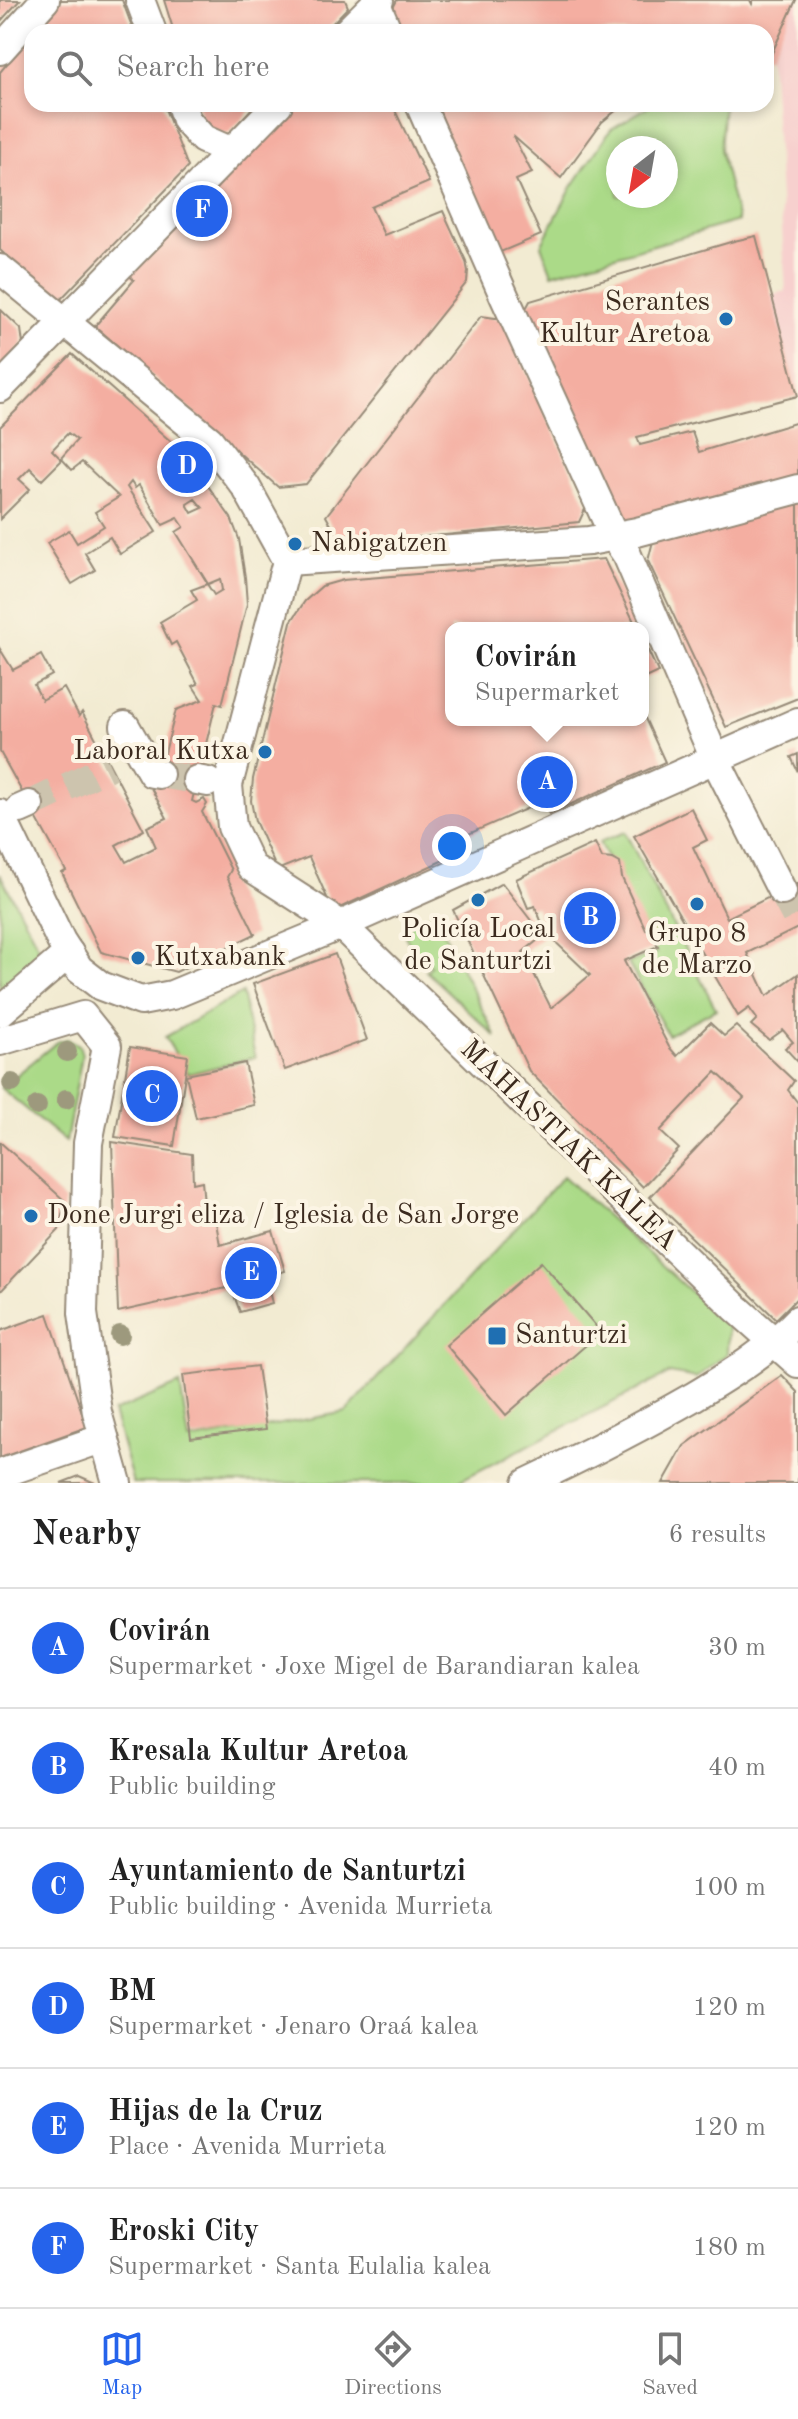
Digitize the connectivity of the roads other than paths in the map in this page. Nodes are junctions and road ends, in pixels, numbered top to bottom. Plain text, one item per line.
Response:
1 (45, 0) edge
2 (140, 0) edge
3 (377, 2) edge
4 (149, 24) edge
5 (355, 24) edge
6 (385, 24) edge
7 (0, 50) edge
8 (184, 112) edge
9 (270, 112) edge
10 (423, 112) edge
11 (230, 151) junction
12 (0, 269) edge
13 (65, 323) junction
14 (0, 388) edge
15 (798, 489) edge
16 (614, 536) junction
17 (287, 561) junction
18 (798, 722) edge
19 (125, 726) dead end
20 (715, 759) junction
21 (159, 774) tunnel mouth
22 (16, 809) edge
23 (782, 891) tunnel mouth
24 (341, 925) junction
25 (69, 953) junction
26 (0, 1012) edge
27 (0, 1041) edge
28 (798, 1320) edge
29 (777, 1342) junction
30 (798, 1363) edge
31 (104, 1438) junction
32 (0, 1474) edge
33 (574, 1474) edge
34 (117, 1483) edge
35 (527, 1483) edge

1 - 7 street
2 - 4 street
3 - 5 street
3 - 6 street
8 - 11 street
9 - 11 street
10 - 16 street
11 - 13 street
12 - 13 street
13 - 14 street
13 - 17 street
15 - 16 street
16 - 17 street
16 - 20 street
17 - 24 street, MAHASTIAK KALEA
18 - 20 street
19 - 21 street
20 - 23 street
20 - 24 street
22 - 25 street
24 - 25 street
24 - 29 street, MAHASTIAK KALEA
25 - 26 street
27 - 31 street
28 - 29 street
29 - 30 street, MAHASTIAK KALEA
29 - 33 street
31 - 32 street
31 - 34 street
33 - 35 street

